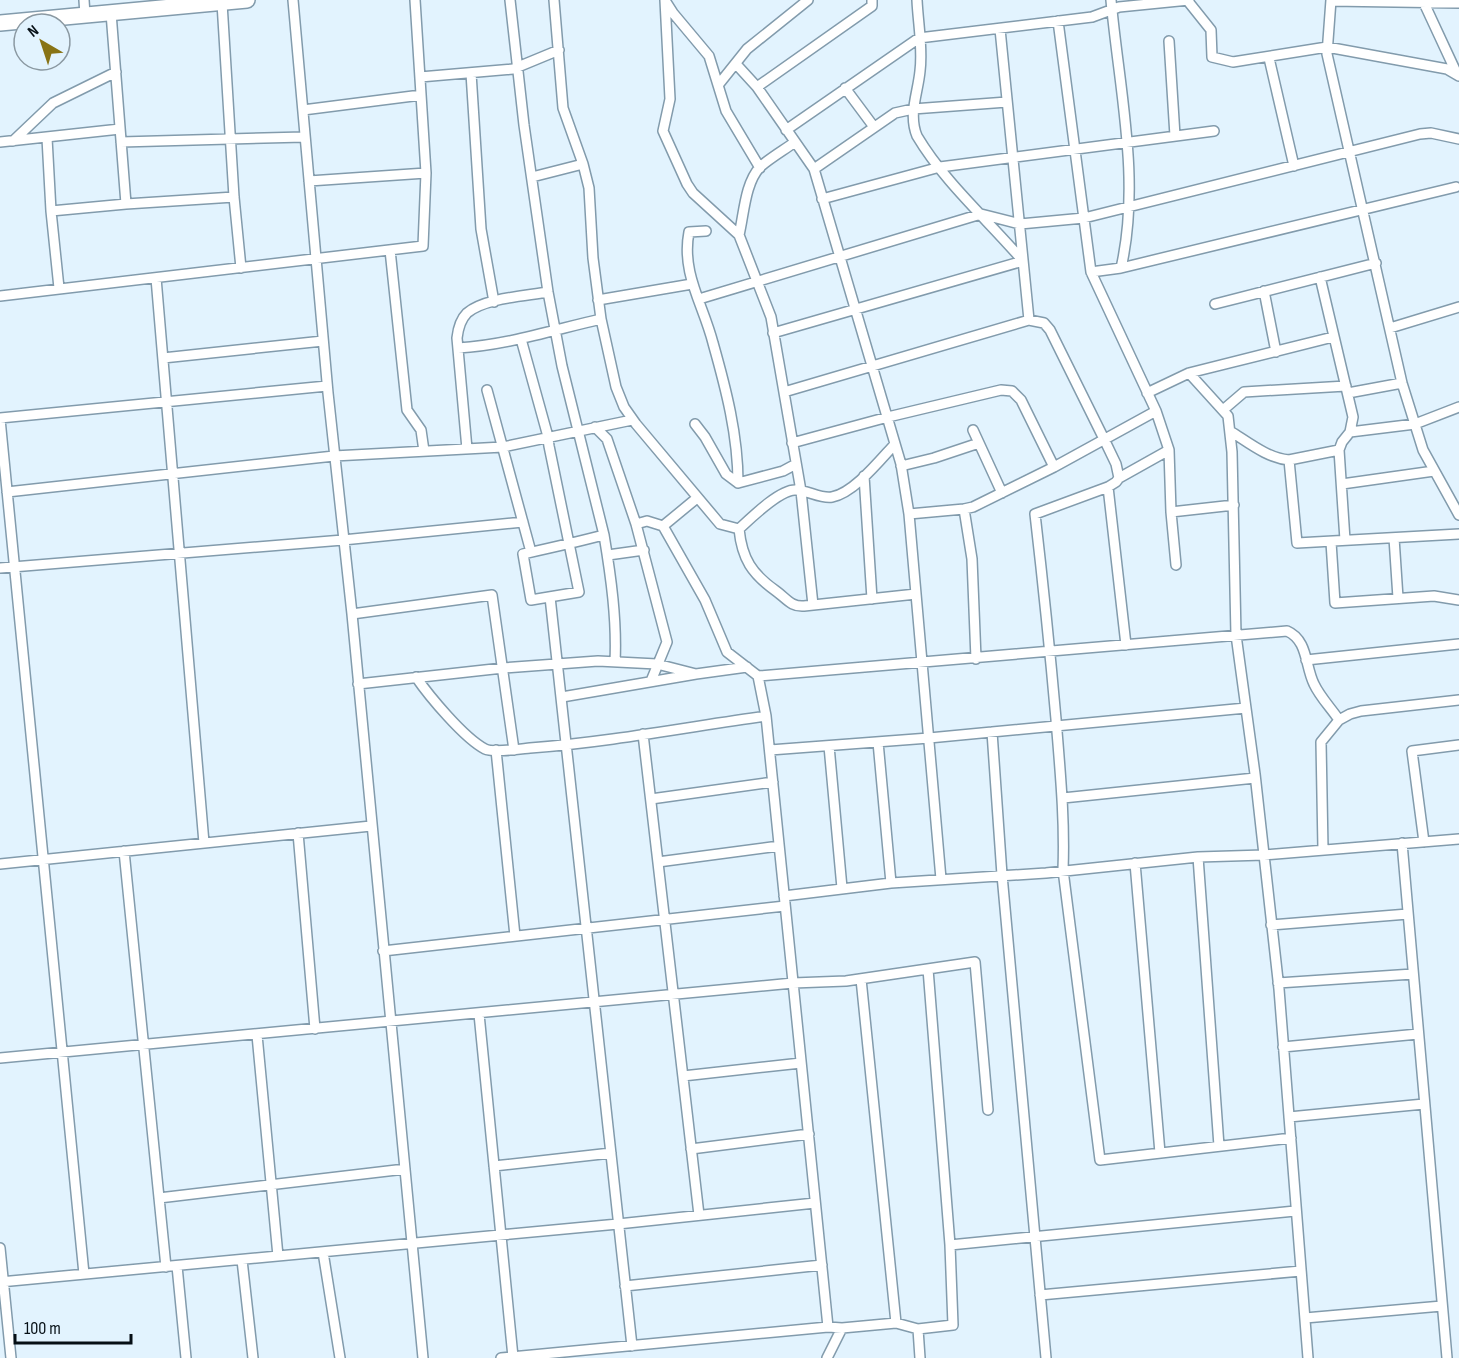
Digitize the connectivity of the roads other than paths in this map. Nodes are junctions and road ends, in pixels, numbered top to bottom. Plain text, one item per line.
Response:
1 (248, 0) edge
2 (293, 0) edge
3 (415, 0) edge
4 (510, 0) edge
5 (554, 0) edge
6 (665, 0) edge
7 (808, 0) edge
8 (872, 0) edge
9 (917, 0) edge
10 (1188, 0) edge
11 (1331, 0) edge
12 (222, 3) junction
13 (1424, 3) junction
14 (1459, 3) edge
15 (1111, 4) edge
16 (84, 8) edge
17 (111, 13) junction
18 (1058, 21) junction
19 (0, 23) edge
20 (1000, 29) junction
21 (919, 38) junction
22 (1169, 42) dead end
23 (1327, 47) junction
24 (559, 50) junction
25 (1269, 58) junction
26 (736, 64) junction
27 (517, 68) junction
28 (116, 72) junction
29 (471, 72) junction
30 (1459, 75) edge
31 (420, 77) junction
32 (719, 84) junction
33 (757, 87) junction
34 (845, 88) junction
35 (421, 95) junction
36 (1007, 102) junction
37 (913, 109) junction
38 (303, 110) junction
39 (874, 127) junction
40 (120, 129) junction
41 (786, 130) junction
42 (1214, 131) dead end
43 (1175, 136) junction
44 (304, 137) junction
45 (47, 138) junction
46 (230, 139) junction
47 (1459, 139) edge
48 (13, 141) junction
49 (0, 142) edge
50 (121, 142) junction
51 (795, 142) junction
52 (1126, 142) junction
53 (1075, 150) junction
54 (1350, 153) junction
55 (1013, 157) junction
56 (584, 164) junction
57 (1294, 166) junction
58 (940, 167) junction
59 (760, 168) junction
60 (814, 169) junction
61 (426, 173) junction
62 (532, 177) junction
63 (309, 181) junction
64 (1456, 187) dead end
65 (234, 197) junction
66 (822, 199) junction
67 (126, 204) junction
68 (1129, 206) junction
69 (1363, 209) junction
70 (51, 211) junction
71 (981, 214) junction
72 (1084, 218) junction
73 (1020, 224) junction
74 (706, 231) dead end
75 (740, 235) junction
76 (390, 250) junction
77 (840, 255) junction
78 (315, 259) junction
79 (1023, 261) junction
80 (1376, 263) junction
81 (241, 268) junction
82 (1121, 268) junction
83 (1091, 272) junction
84 (1320, 277) junction
85 (156, 278) junction
86 (756, 281) junction
87 (692, 284) junction
88 (58, 288) junction
89 (1264, 291) junction
90 (548, 292) junction
91 (0, 296) edge
92 (699, 299) junction
93 (598, 300) junction
94 (494, 302) junction
95 (1215, 304) dead end
96 (1459, 307) edge
97 (857, 309) junction
98 (601, 319) junction
99 (1029, 320) junction
100 (1390, 328) junction
101 (555, 329) junction
102 (773, 333) junction
103 (1334, 337) junction
104 (521, 339) junction
105 (323, 341) junction
106 (458, 348) junction
107 (1276, 352) junction
108 (163, 358) junction
109 (872, 367) junction
110 (1189, 373) junction
111 (1402, 383) junction
112 (327, 386) junction
113 (487, 390) dead end
114 (1347, 390) junction
115 (784, 392) junction
116 (1147, 393) junction
117 (166, 402) junction
118 (1459, 407) edge
119 (1223, 410) junction
120 (1156, 411) junction
121 (888, 417) junction
122 (0, 418) edge
123 (632, 420) junction
124 (695, 424) dead end
125 (1415, 424) junction
126 (596, 427) junction
127 (973, 430) dead end
128 (578, 431) junction
129 (1230, 431) junction
130 (1350, 432) junction
131 (547, 437) junction
132 (1104, 439) junction
133 (792, 443) junction
134 (979, 443) junction
135 (895, 444) junction
136 (503, 447) junction
137 (467, 449) junction
138 (1169, 450) junction
139 (1340, 450) junction
140 (424, 451) junction
141 (334, 456) junction
142 (1289, 460) junction
143 (796, 464) junction
144 (901, 466) junction
145 (1054, 466) junction
146 (1434, 471) junction
147 (173, 475) junction
148 (864, 476) junction
149 (1119, 478) junction
150 (738, 483) junction
151 (1342, 484) junction
152 (1108, 487) junction
153 (801, 491) junction
154 (7, 492) junction
155 (1002, 493) junction
156 (697, 498) junction
157 (1234, 504) junction
158 (964, 509) junction
159 (1171, 512) junction
160 (909, 514) junction
161 (1459, 515) edge
162 (523, 522) junction
163 (636, 524) junction
164 (663, 526) junction
165 (739, 529) junction
166 (1459, 534) edge
167 (604, 535) junction
168 (1394, 538) junction
169 (343, 540) junction
170 (1345, 540) junction
171 (1331, 542) junction
172 (569, 544) junction
173 (644, 550) junction
174 (531, 552) junction
175 (179, 553) junction
176 (608, 555) junction
177 (1176, 565) dead end
178 (14, 567) junction
179 (0, 568) edge
180 (916, 594) junction
181 (550, 597) junction
182 (1398, 598) junction
183 (872, 599) junction
184 (1459, 600) edge
185 (813, 605) junction
186 (352, 614) junction
187 (1236, 635) junction
188 (1459, 644) edge
189 (1126, 645) junction
190 (1051, 652) junction
191 (976, 659) junction
192 (1306, 660) junction
193 (615, 662) junction
194 (559, 664) junction
195 (657, 664) junction
196 (922, 664) junction
197 (747, 667) junction
198 (503, 668) junction
199 (696, 674) junction
200 (416, 676) junction
201 (758, 676) junction
202 (651, 681) junction
203 (358, 684) junction
204 (562, 697) junction
205 (1459, 700) edge
206 (1246, 708) junction
207 (766, 716) junction
208 (1339, 720) junction
209 (1056, 726) junction
210 (992, 732) junction
211 (643, 734) junction
212 (929, 738) junction
213 (878, 742) junction
214 (567, 745) junction
215 (1459, 745) edge
216 (829, 746) junction
217 (496, 750) junction
218 (514, 750) junction
219 (770, 750) junction
220 (1255, 778) junction
221 (773, 782) junction
222 (1063, 798) junction
223 (651, 799) junction
224 (371, 826) junction
225 (298, 833) junction
226 (1459, 839) edge
227 (1424, 842) junction
228 (204, 843) junction
229 (1402, 843) junction
230 (779, 846) junction
231 (1323, 849) junction
232 (124, 851) junction
233 (1264, 855) junction
234 (1198, 857) junction
235 (43, 860) junction
236 (658, 862) junction
237 (1135, 863) junction
238 (0, 864) edge
239 (1063, 870) junction
240 (1002, 875) junction
241 (941, 879) junction
242 (891, 883) junction
243 (842, 888) junction
244 (785, 901) junction
245 (1408, 914) junction
246 (665, 919) junction
247 (1271, 925) junction
248 (587, 928) junction
249 (515, 936) junction
250 (383, 951) junction
251 (928, 969) junction
252 (1413, 974) junction
253 (861, 979) junction
254 (793, 983) junction
255 (1278, 983) junction
256 (673, 995) junction
257 (595, 1002) junction
258 (479, 1014) junction
259 (390, 1023) junction
260 (315, 1029) junction
261 (1419, 1034) junction
262 (257, 1035) junction
263 (144, 1045) junction
264 (1283, 1047) junction
265 (62, 1052) junction
266 (0, 1058) edge
267 (801, 1063) junction
268 (683, 1076) junction
269 (1425, 1104) junction
270 (988, 1110) dead end
271 (1289, 1117) junction
272 (808, 1134) junction
273 (1291, 1138) junction
274 (1219, 1146) junction
275 (691, 1149) junction
276 (610, 1153) junction
277 (1160, 1153) junction
278 (494, 1166) junction
279 (405, 1169) junction
280 (271, 1185) junction
281 (159, 1198) junction
282 (816, 1203) junction
283 (1295, 1210) junction
284 (699, 1215) junction
285 (618, 1224) junction
286 (501, 1235) junction
287 (1035, 1236) junction
288 (412, 1244) junction
289 (950, 1245) junction
290 (0, 1248) edge
291 (323, 1252) junction
292 (278, 1256) junction
293 (242, 1260) junction
294 (822, 1265) junction
295 (177, 1266) junction
296 (166, 1267) junction
297 (1301, 1271) junction
298 (84, 1274) junction
299 (2, 1282) edge
300 (625, 1286) junction
301 (1040, 1295) junction
302 (1442, 1306) junction
303 (1305, 1318) junction
304 (896, 1323) junction
305 (828, 1327) junction
306 (842, 1328) junction
307 (918, 1329) junction
308 (632, 1346) junction
309 (513, 1357) edge
310 (11, 1358) edge
311 (186, 1358) edge
312 (253, 1358) edge
313 (340, 1358) edge
314 (423, 1358) edge
315 (501, 1358) edge
316 (827, 1358) edge
317 (920, 1358) edge
318 (1046, 1358) edge
319 (1308, 1358) edge
320 (1447, 1358) edge

1 - 12 main road
2 - 38 street
3 - 31 street
4 - 27 street
5 - 24 street
6 - 32 street
6 - 75 street
7 - 26 street
8 - 33 street
9 - 21 street
10 - 15 street
10 - 25 street
11 - 13 street
11 - 23 street
12 - 17 main road
12 - 46 street
13 - 14 street
13 - 30 street
15 - 18 street
15 - 52 street
16 - 17 main road
16 - 19 main road
17 - 28 street
18 - 20 street
18 - 53 street
20 - 21 street
20 - 36 street
21 - 34 street
21 - 37 street
22 - 43 street
23 - 25 street
23 - 30 street
23 - 54 street
24 - 27 street
24 - 56 street
25 - 57 street
26 - 32 street
26 - 33 street
27 - 29 street
27 - 62 street
28 - 40 street
28 - 48 street
29 - 31 street
29 - 94 street
31 - 35 street
32 - 59 street
33 - 41 street
34 - 39 street
34 - 41 street
35 - 38 street
35 - 61 street
36 - 37 street
36 - 55 street
37 - 39 street
37 - 58 street
38 - 44 street
39 - 60 street
40 - 45 street
40 - 50 street
41 - 51 street
42 - 43 street
43 - 52 street
44 - 46 street
44 - 63 street
45 - 48 street
45 - 70 street
46 - 50 street
46 - 65 street
47 - 54 street
48 - 49 street
50 - 67 street
51 - 59 street
51 - 60 street
52 - 53 street
52 - 68 street
53 - 55 street
53 - 72 street
54 - 57 street
54 - 69 street
55 - 58 street
55 - 73 street
56 - 62 street
56 - 93 street
57 - 68 street
58 - 66 street
58 - 71 street
59 - 75 street
60 - 66 street
61 - 63 street
61 - 76 street
62 - 90 street
63 - 78 street
64 - 69 street
65 - 67 street
65 - 81 street
66 - 77 street
67 - 70 street
68 - 72 street
68 - 82 street
69 - 80 street
69 - 82 street
70 - 88 street
71 - 73 street
71 - 77 street
71 - 79 street
72 - 73 street
72 - 83 street
73 - 79 street
74 - 87 street
75 - 86 street
76 - 78 street
76 - 140 street
77 - 86 street
77 - 97 street
78 - 81 street
78 - 105 street
79 - 97 street
79 - 99 street
80 - 84 street
80 - 100 street
81 - 85 street
82 - 83 street
83 - 116 street
84 - 89 street
84 - 103 street
85 - 88 street
85 - 108 street
86 - 92 street
86 - 102 street
87 - 92 street
87 - 93 street
88 - 91 street
89 - 95 street
89 - 107 street
90 - 94 street
90 - 101 street
92 - 150 street
93 - 98 street
94 - 106 street
96 - 100 street
97 - 102 street
97 - 109 street
98 - 101 street
98 - 123 street
99 - 109 street
99 - 132 street
100 - 111 street
101 - 104 street
101 - 128 street
102 - 115 street
103 - 107 street
103 - 114 street
104 - 106 street
104 - 131 street
105 - 108 street
105 - 112 street
106 - 137 street
107 - 110 street
108 - 117 street
109 - 115 street
109 - 121 street
110 - 116 street
110 - 119 street
111 - 114 street
111 - 125 street
112 - 117 street
112 - 141 street
113 - 136 street
114 - 119 street
114 - 130 street
115 - 133 street
116 - 120 street
117 - 122 street
117 - 147 street
118 - 125 street
119 - 129 street
120 - 132 street
120 - 138 street
121 - 133 street
121 - 135 street
121 - 145 street
122 - 154 street
123 - 126 street
123 - 156 street
124 - 150 street
125 - 130 street
125 - 146 street
126 - 128 street
126 - 163 street
127 - 134 street
128 - 131 street
128 - 167 street
129 - 142 street
129 - 157 street
130 - 139 street
131 - 136 street
131 - 172 street
132 - 145 street
132 - 149 street
133 - 143 street
134 - 144 street
134 - 155 street
135 - 144 street
135 - 148 street
136 - 137 street
136 - 162 street
137 - 140 street
138 - 149 street
138 - 159 street
139 - 142 street
139 - 151 street
140 - 141 street
141 - 147 street
141 - 169 street
142 - 171 street
143 - 150 street
143 - 153 street
144 - 160 street
145 - 155 street
146 - 151 street
146 - 161 street
147 - 154 street
147 - 175 street
148 - 153 street
148 - 183 street
149 - 152 street
151 - 170 street
152 - 189 street
152 - 190 street
153 - 165 street
153 - 185 street
154 - 178 street
155 - 158 street
156 - 164 street
156 - 165 street
157 - 159 street
157 - 187 street
158 - 160 street
158 - 191 street
159 - 177 street
160 - 180 street
162 - 169 street
162 - 174 street
163 - 164 street
163 - 173 street
164 - 197 street
165 - 185 street
166 - 168 street
167 - 172 street
167 - 176 street
168 - 170 street
168 - 182 street
169 - 175 street
169 - 186 street
170 - 171 street
171 - 182 street
172 - 174 street
172 - 181 street
173 - 176 street
173 - 195 street
174 - 181 street
175 - 178 street
175 - 228 street
176 - 193 street
178 - 179 street
178 - 235 street
180 - 183 street
180 - 196 street
181 - 194 street
182 - 184 street
183 - 185 street
186 - 198 street
186 - 203 street
187 - 189 street
187 - 192 street
187 - 206 street
188 - 192 street
189 - 190 street
190 - 191 street
190 - 209 street
191 - 196 street
192 - 208 street
193 - 194 street
193 - 195 street
194 - 198 street
194 - 204 street
195 - 199 street
195 - 202 street
196 - 201 street
196 - 212 street
197 - 199 street
197 - 201 street
198 - 200 street
198 - 218 street
199 - 202 street
200 - 203 street
200 - 217 street
201 - 207 street
202 - 204 street
203 - 224 street
204 - 214 street
205 - 208 street
206 - 209 street
206 - 220 street
207 - 211 street
207 - 219 street
208 - 231 street
209 - 210 street
209 - 222 street
210 - 212 street
210 - 240 street
211 - 214 street
211 - 223 street
212 - 213 street
212 - 241 street
213 - 216 street
213 - 242 street
214 - 218 street
214 - 248 street
215 - 227 street
216 - 219 street
216 - 243 street
217 - 218 street
217 - 249 street
219 - 221 street
220 - 222 street
220 - 233 street
221 - 223 street
221 - 230 street
222 - 239 street
223 - 236 street
224 - 225 street
224 - 250 street
225 - 228 street
225 - 260 street
226 - 227 street
227 - 229 street
228 - 232 street
229 - 231 street
229 - 245 street
230 - 236 street
230 - 244 street
231 - 233 street
232 - 235 street
232 - 263 street
233 - 234 street
233 - 247 street
234 - 237 street
234 - 274 street
235 - 238 street
235 - 265 street
236 - 246 street
237 - 239 street
237 - 277 street
239 - 240 street
239 - 277 street
240 - 241 street
240 - 287 street
241 - 242 street
242 - 243 street
243 - 244 street
244 - 246 street
244 - 254 street
245 - 247 street
245 - 252 street
246 - 248 street
246 - 256 street
247 - 255 street
248 - 249 street
248 - 257 street
249 - 250 street
250 - 259 street
251 - 253 street
251 - 270 street
251 - 289 street
252 - 255 street
252 - 261 street
253 - 254 street
253 - 304 street
254 - 256 street
254 - 267 street
255 - 264 street
256 - 257 street
256 - 268 street
257 - 258 street
257 - 276 street
258 - 259 street
258 - 278 street
259 - 260 street
259 - 279 street
260 - 262 street
261 - 264 street
261 - 269 street
262 - 263 street
262 - 280 street
263 - 265 street
263 - 281 street
264 - 271 street
265 - 266 street
265 - 298 street
267 - 268 street
267 - 272 street
268 - 275 street
269 - 271 street
269 - 302 street
271 - 273 street
272 - 275 street
272 - 282 street
273 - 274 street
273 - 283 street
274 - 277 street
275 - 284 street
276 - 278 street
276 - 285 street
278 - 286 street
279 - 280 street
279 - 288 street
280 - 281 street
280 - 292 street
281 - 296 street
282 - 284 street
282 - 294 street
283 - 287 street
283 - 297 street
284 - 285 street
285 - 286 street
285 - 300 street
286 - 288 street
286 - 309 street
287 - 289 street
287 - 301 street
288 - 291 street
288 - 314 street
289 - 307 street
290 - 299 street
291 - 292 street
291 - 313 street
292 - 293 street
293 - 295 street
293 - 312 street
294 - 300 street
294 - 305 street
295 - 296 street
295 - 311 street
296 - 298 street
297 - 301 street
297 - 303 street
298 - 299 street
299 - 310 street
300 - 308 street
301 - 318 street
302 - 303 street
302 - 320 street
303 - 319 street
304 - 306 street
304 - 307 street
305 - 306 street
305 - 308 street
306 - 316 street
307 - 317 street
308 - 309 street
309 - 315 street

